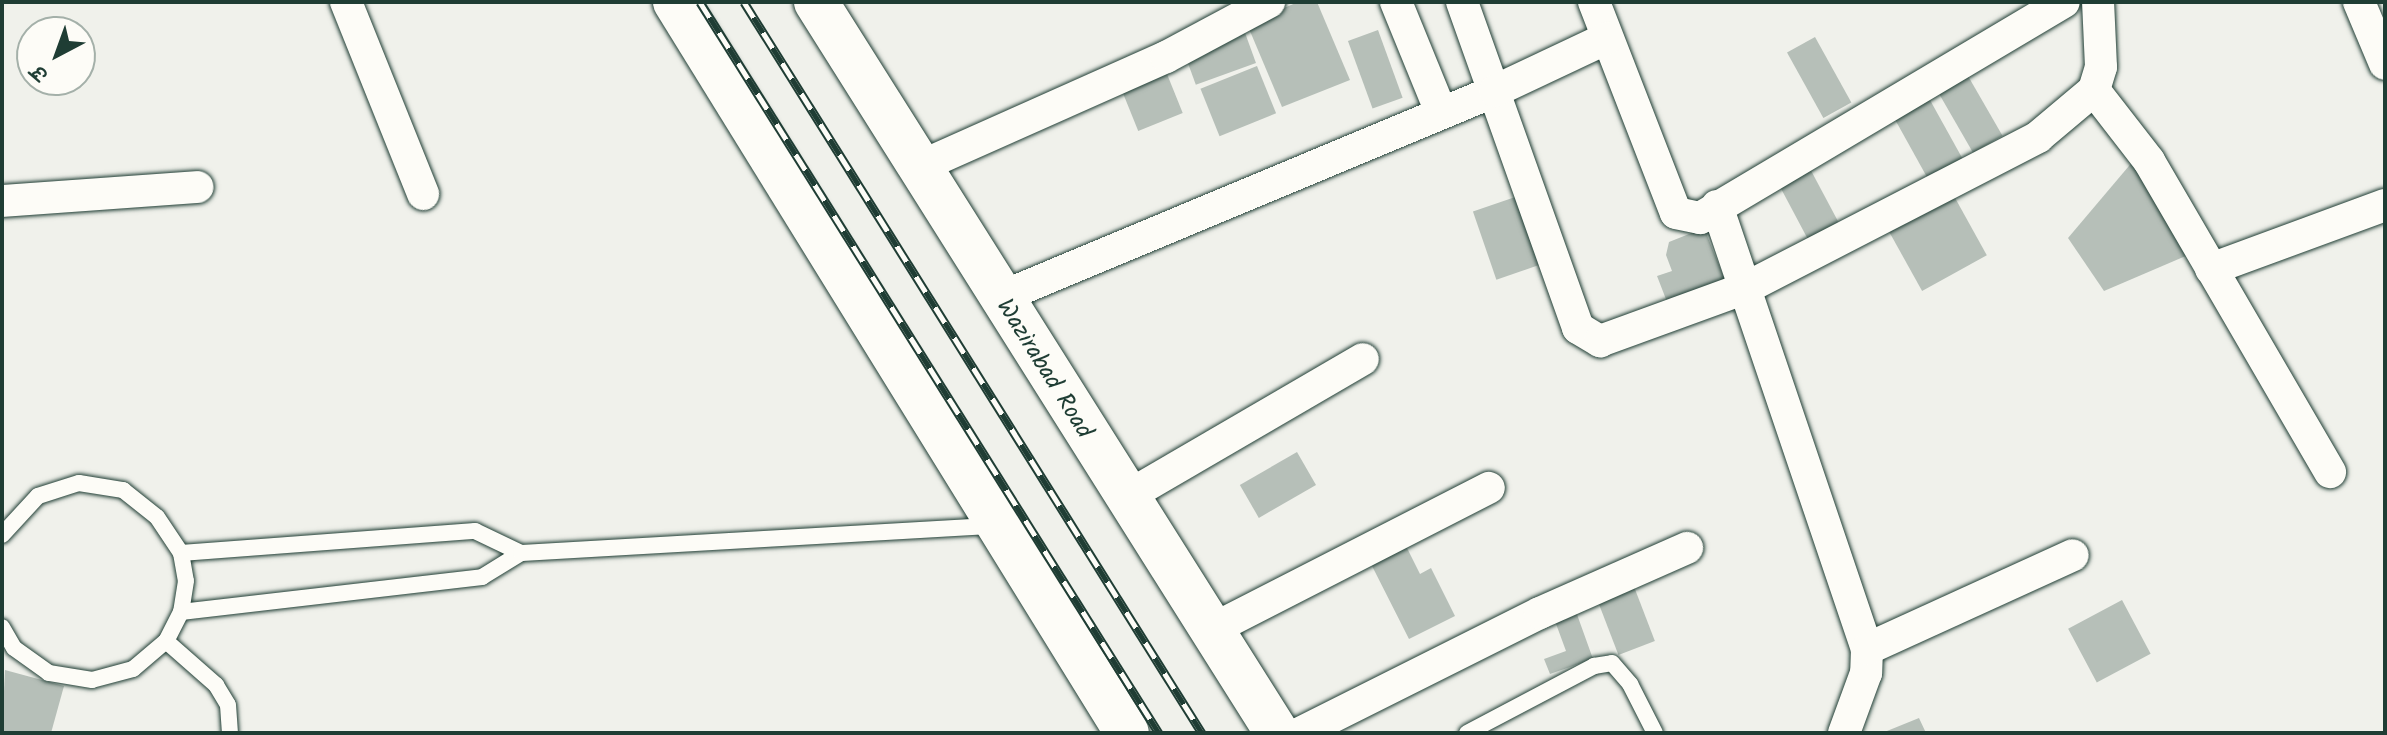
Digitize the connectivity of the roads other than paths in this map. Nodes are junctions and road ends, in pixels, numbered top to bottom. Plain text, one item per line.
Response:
1 (346, 2) edge
2 (675, 2) edge
3 (816, 2) edge
4 (1269, 2) edge
5 (1396, 2) edge
6 (1462, 2) edge
7 (1594, 2) edge
8 (2064, 2) edge
9 (2098, 2) edge
10 (2359, 2) edge
11 (1607, 38) junction
12 (2385, 64) edge
13 (2094, 90) junction
14 (1495, 91) junction
15 (1441, 112) junction
16 (919, 167) junction
17 (198, 187) dead end
18 (423, 194) dead end
19 (2, 201) edge
20 (2385, 205) edge
21 (1717, 206) junction
22 (2211, 269) junction
23 (1746, 288) junction
24 (999, 298) junction
25 (1363, 359) dead end
26 (2330, 472) dead end
27 (1489, 488) dead end
28 (1126, 497) junction
29 (996, 526) junction
30 (2, 535) edge
31 (1687, 548) dead end
32 (181, 553) junction
33 (521, 553) junction
34 (2073, 555) dead end
35 (181, 612) junction
36 (2, 627) edge
37 (1211, 630) junction
38 (166, 641) junction
39 (1867, 649) junction
40 (230, 733) edge
41 (1127, 733) edge
42 (1277, 733) edge
43 (1300, 733) edge
44 (1467, 733) edge
45 (1655, 733) edge
46 (1844, 733) edge

1 - 18 street
2 - 29 highway
3 - 16 highway, Wazirabad Road
4 - 16 street
5 - 15 street
6 - 14 street
7 - 11 street
8 - 21 street
9 - 13 street
10 - 12 street
11 - 14 street
11 - 21 street
13 - 22 street
13 - 23 street
14 - 15 street
14 - 23 street
15 - 24 street
16 - 24 highway, Wazirabad Road
17 - 19 street
20 - 22 street
21 - 23 street
22 - 26 street
23 - 39 street
24 - 28 highway, Wazirabad Road
25 - 28 street
27 - 37 street
28 - 37 highway, Wazirabad Road
29 - 33 lane
29 - 41 highway
30 - 32 lane
31 - 43 street
32 - 33 lane
32 - 35 lane
33 - 35 lane
34 - 39 street
35 - 38 lane
36 - 38 lane
37 - 42 highway, Wazirabad Road
38 - 40 lane
39 - 46 street
44 - 45 lane

